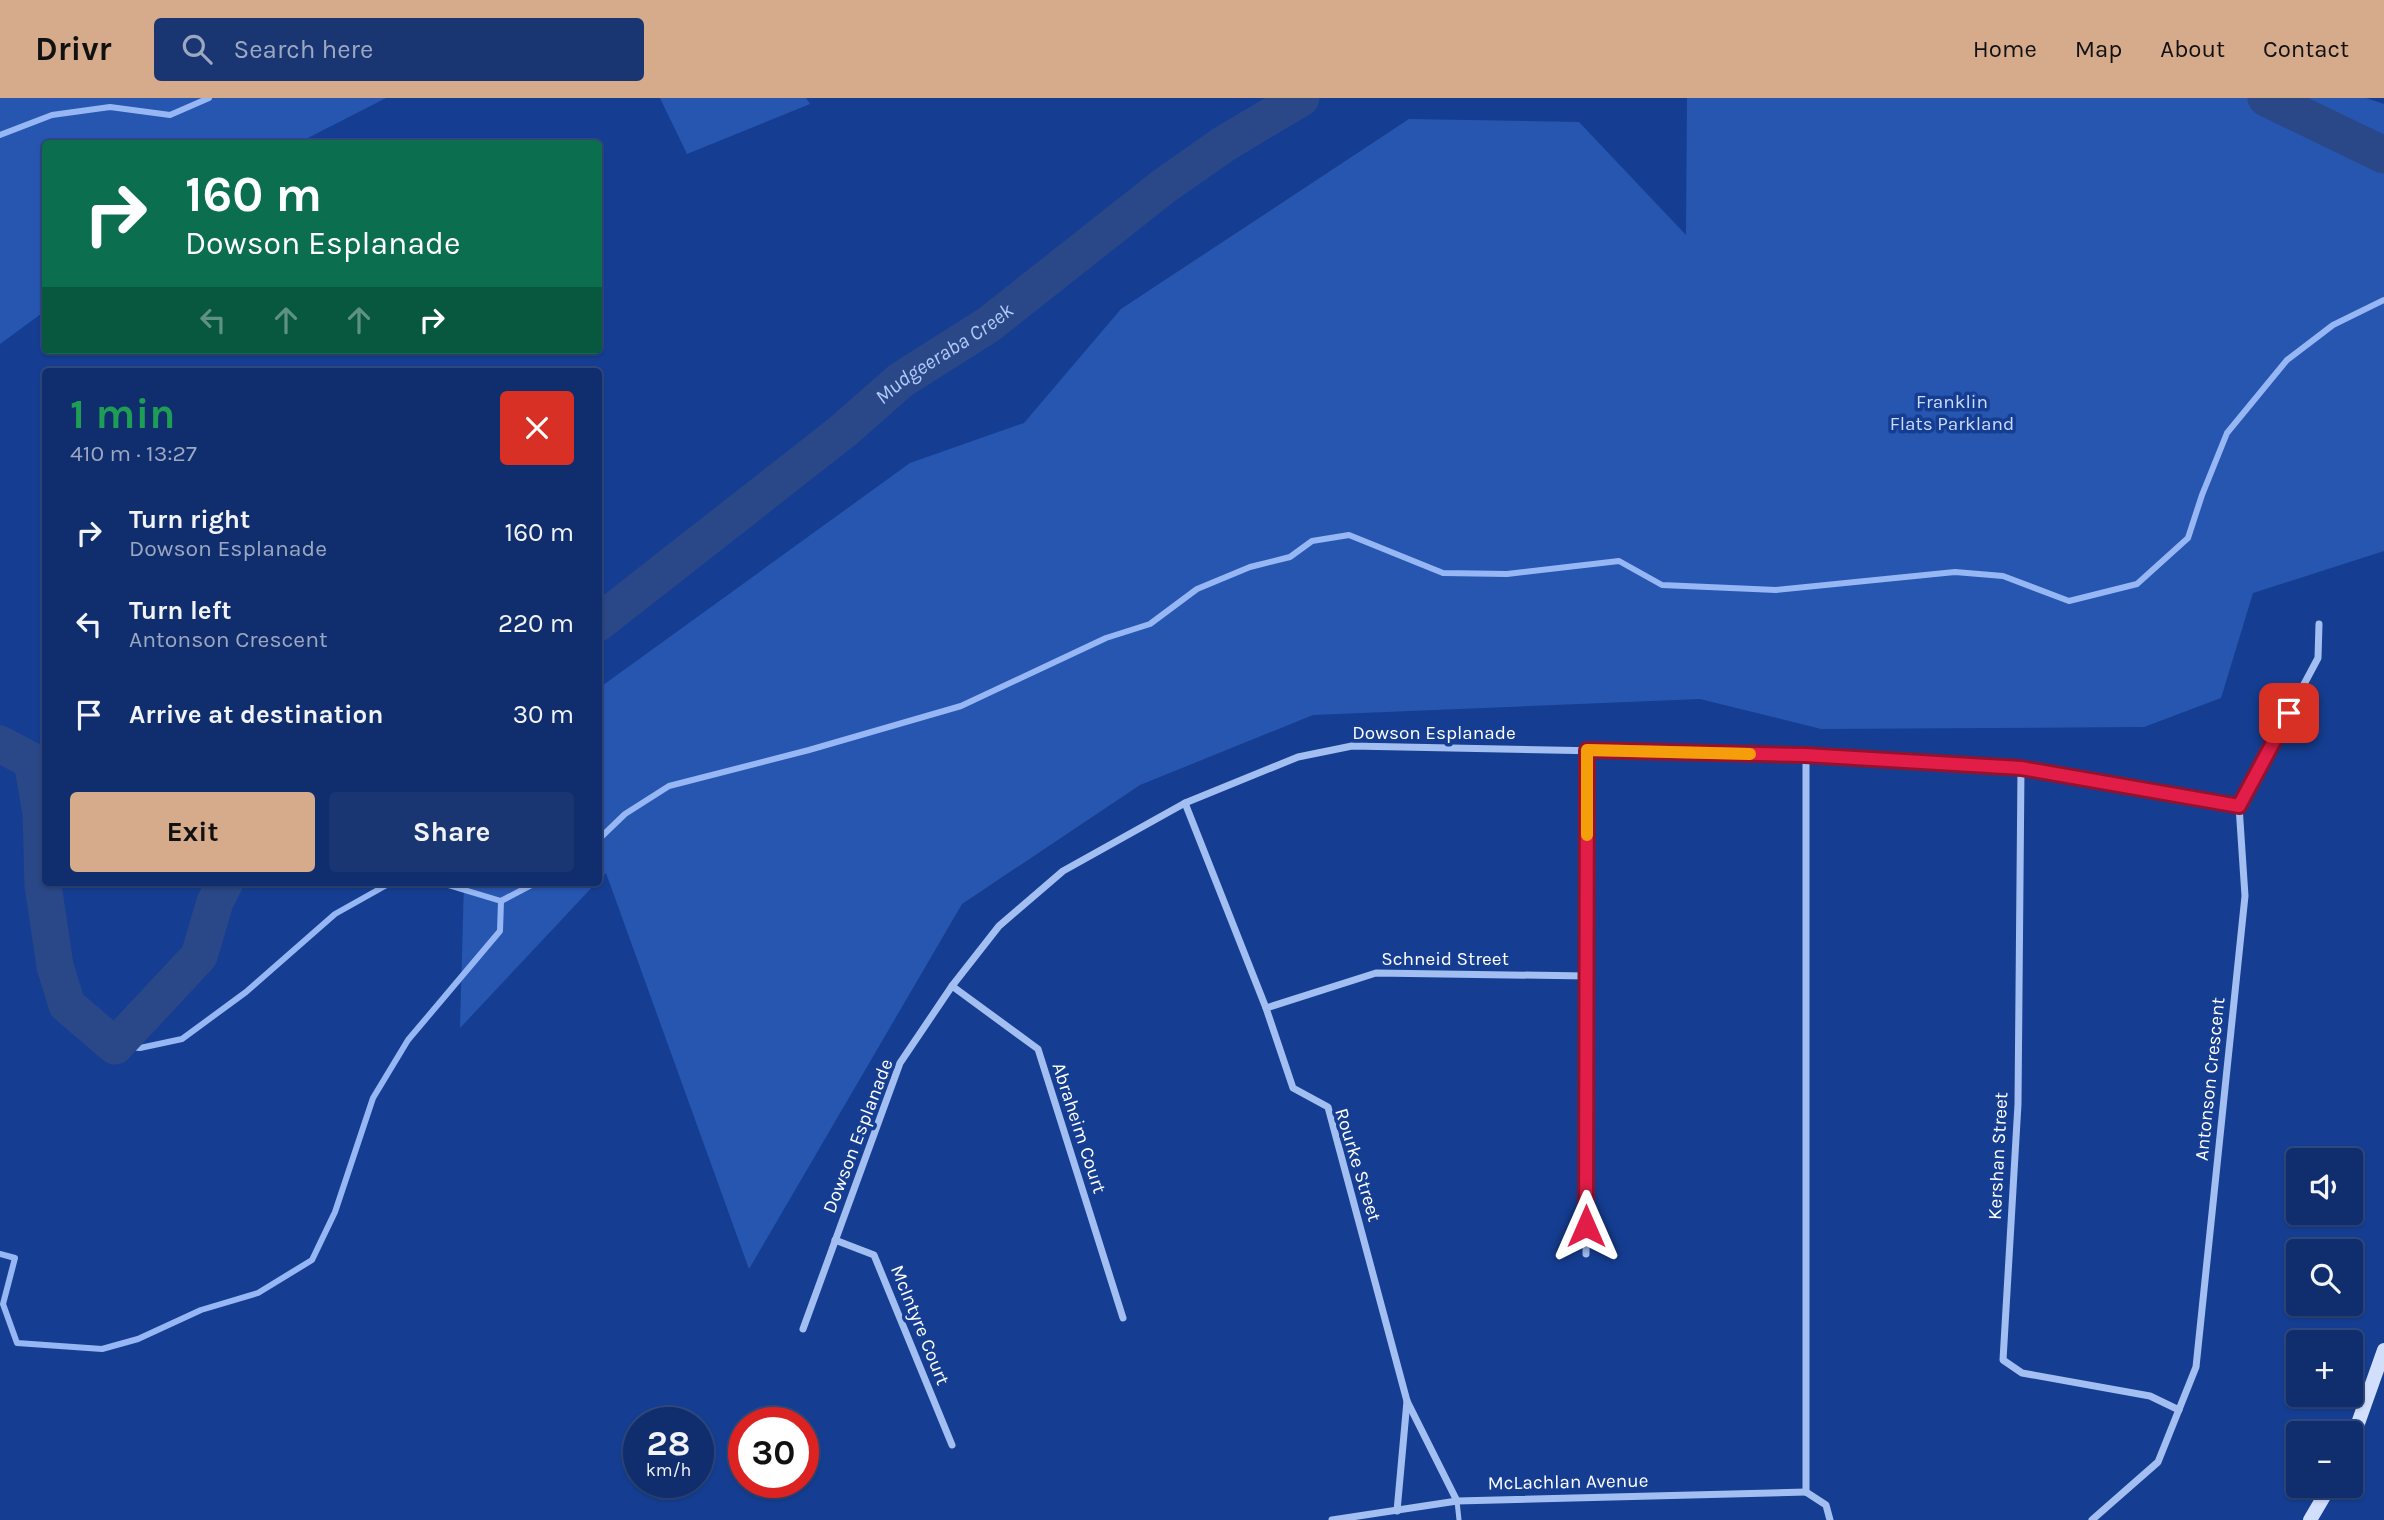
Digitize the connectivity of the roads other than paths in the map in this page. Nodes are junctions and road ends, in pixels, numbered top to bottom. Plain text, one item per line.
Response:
1 (2319, 624) dead end
2 (1587, 750) junction
3 (1805, 755) junction
4 (2021, 768) junction
5 (1185, 803) junction
6 (2239, 806) junction
7 (1587, 976) junction
8 (952, 986) junction
9 (1266, 1009) junction
10 (835, 1240) junction
11 (1586, 1254) dead end
12 (1123, 1318) dead end
13 (803, 1329) dead end
14 (2384, 1350) edge
15 (1407, 1401) junction
16 (2179, 1410) junction
17 (2360, 1421) edge
18 (952, 1445) dead end
19 (1805, 1492) junction
20 (2323, 1498) edge
21 (1457, 1500) junction
22 (1397, 1511) junction
23 (1332, 1520) edge
24 (1459, 1520) edge
25 (1830, 1520) edge
26 (2092, 1520) edge
27 (2310, 1520) edge

1 - 6 street
2 - 3 street, Dowson Esplanade
2 - 5 street, Dowson Esplanade
2 - 7 street
3 - 4 street, Dowson Esplanade
3 - 19 street
4 - 6 street, Dowson Esplanade
4 - 16 street, Kershan Street
5 - 8 street, Dowson Esplanade
5 - 9 street, Rourke Street
6 - 16 street, Antonson Crescent
7 - 9 street, Schneid Street
7 - 11 street
8 - 10 street, Dowson Esplanade
8 - 12 street, Abraheim Court
9 - 15 street, Rourke Street
10 - 13 street, Dowson Esplanade
10 - 18 street, McIntyre Court
14 - 17 main road
15 - 21 street, Rourke Street
15 - 22 street, Rourke Street
16 - 26 street, Antonson Crescent
19 - 21 street, McLachlan Avenue
19 - 25 street
20 - 27 main road
21 - 22 street, McLachlan Avenue
21 - 24 lane
22 - 23 street, McLachlan Avenue

